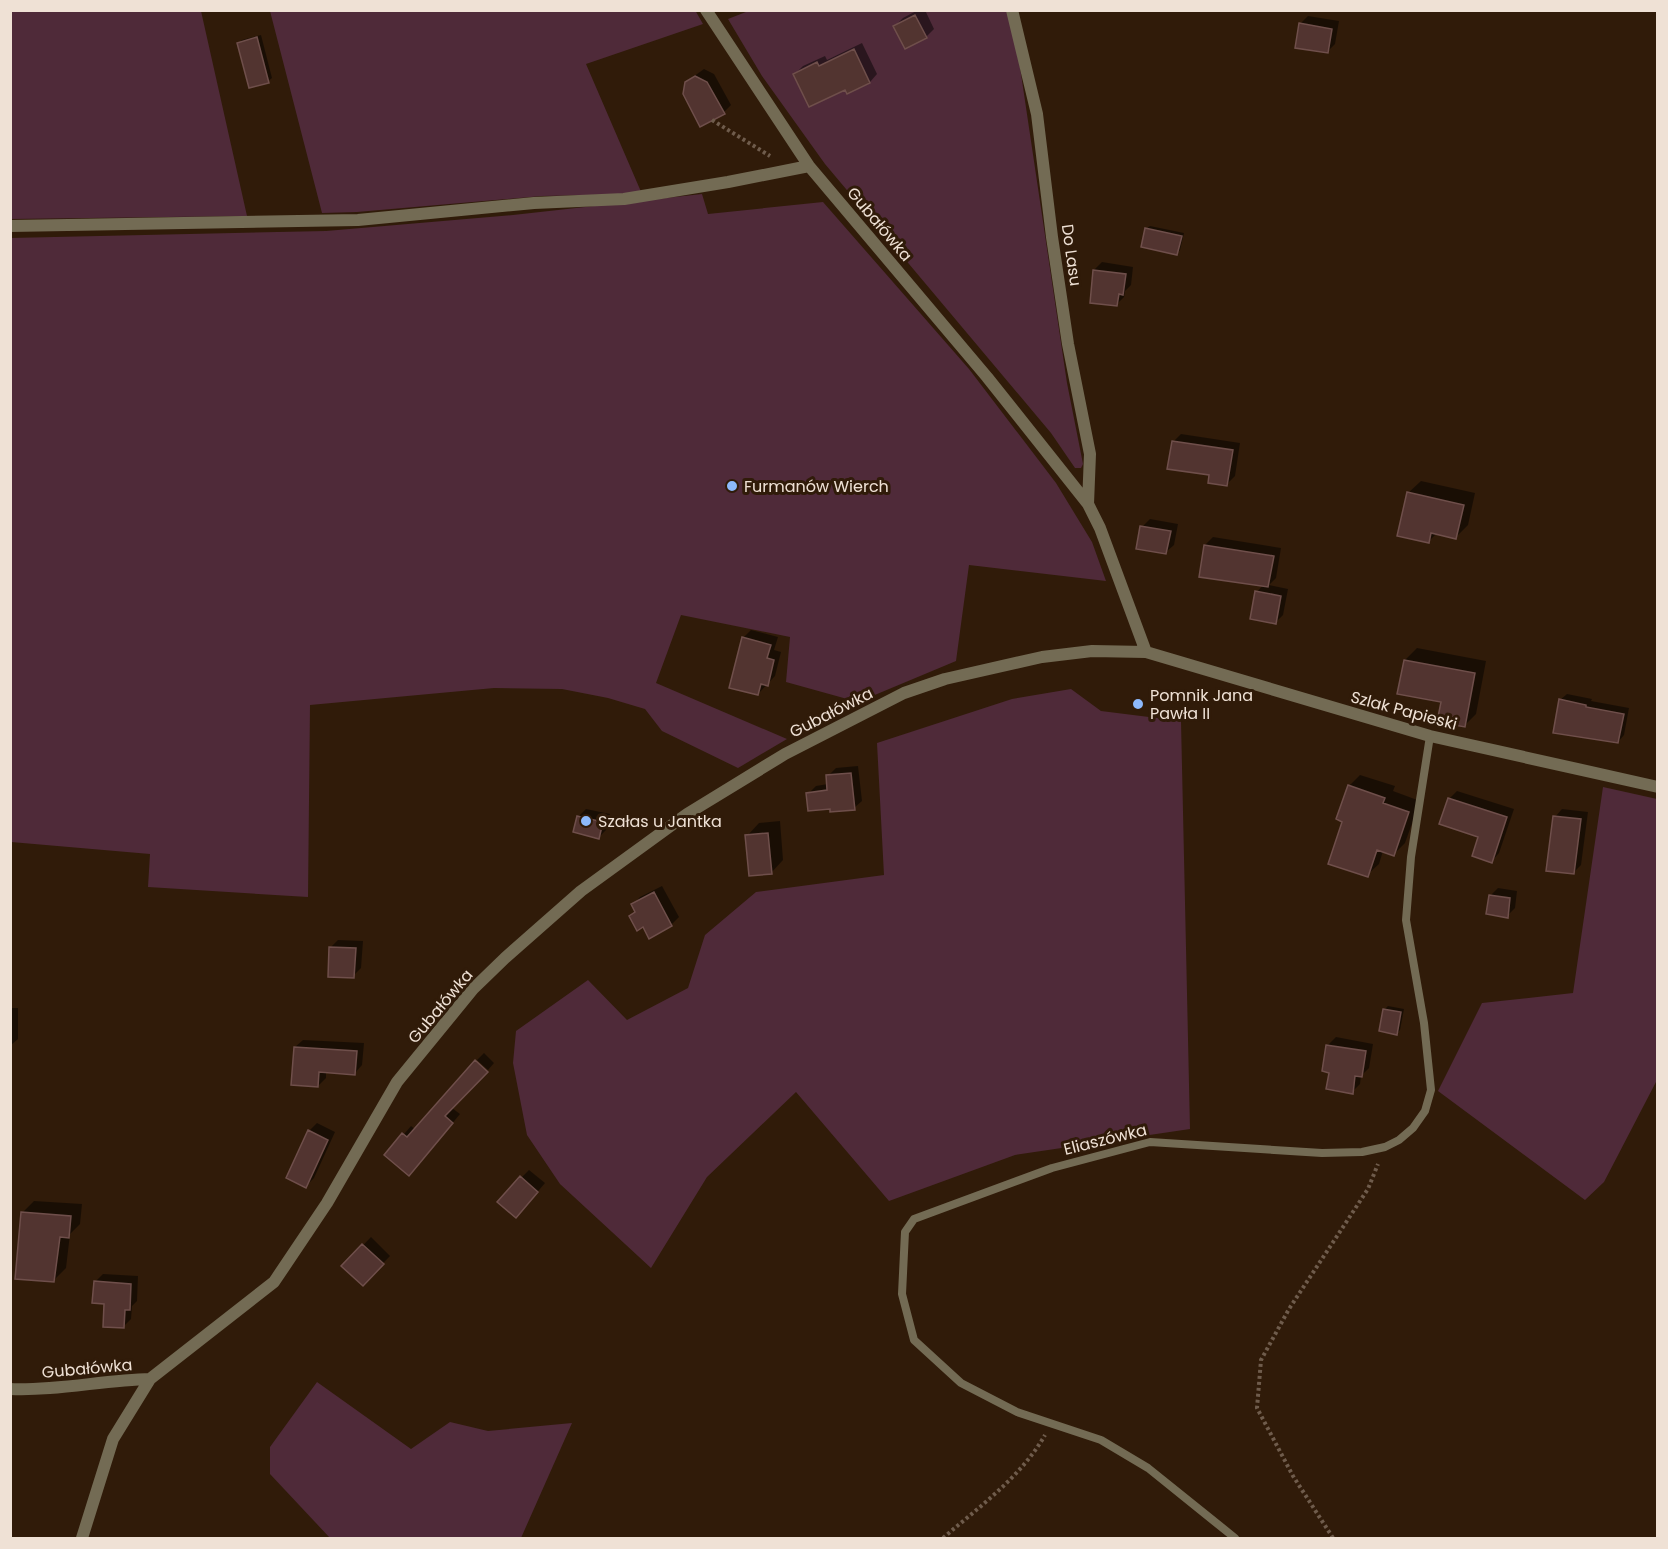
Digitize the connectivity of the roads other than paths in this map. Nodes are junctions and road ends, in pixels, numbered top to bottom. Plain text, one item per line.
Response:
1 (706, 10) edge
2 (1012, 10) edge
3 (809, 166) junction
4 (10, 226) edge
5 (1088, 504) junction
6 (1146, 652) junction
7 (1430, 736) junction
8 (1658, 787) edge
9 (150, 1379) junction
10 (10, 1389) edge
11 (82, 1539) edge
12 (1235, 1539) edge

1 - 3 street, Gubałówka
2 - 5 street, Do Lasu
3 - 4 street
3 - 5 street, Gubałówka
5 - 6 street, Gubałówka
6 - 7 street, Szlak Papieski
6 - 9 street, Gubałówka
7 - 8 street, Szlak Papieski
7 - 12 lane, Eliaszówka
9 - 10 street, Gubałówka
9 - 11 street

